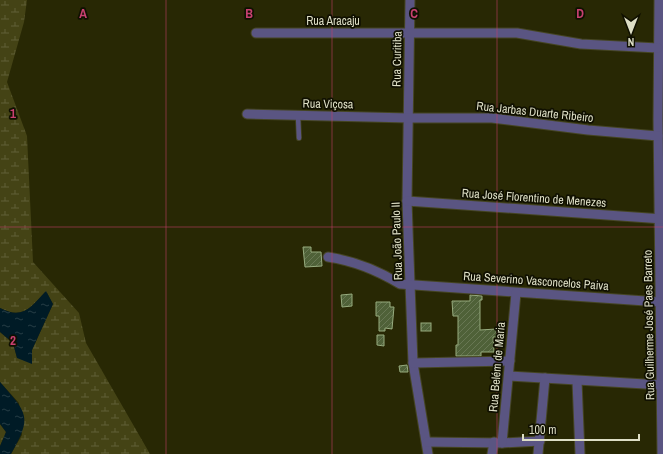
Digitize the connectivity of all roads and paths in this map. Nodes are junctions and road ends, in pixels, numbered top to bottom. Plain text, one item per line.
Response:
1 (410, 0) edge
2 (659, 0) edge
3 (256, 33) dead end
4 (410, 33) junction
5 (658, 48) junction
6 (661, 63) edge
7 (247, 114) dead end
8 (298, 116) junction
9 (409, 118) junction
10 (658, 136) junction
11 (299, 138) dead end
12 (407, 201) junction
13 (661, 219) edge
14 (328, 257) dead end
15 (410, 284) junction
16 (516, 293) junction
17 (660, 302) junction
18 (510, 361) junction
19 (414, 363) junction
20 (509, 376) junction
21 (545, 378) junction
22 (577, 380) junction
23 (662, 384) junction
24 (540, 441) junction
25 (427, 442) junction
26 (498, 442) junction
27 (428, 454) edge
28 (492, 454) edge
29 (538, 454) edge
30 (580, 454) edge
31 (662, 454) edge

1 - 4 street, Rua Curitiba
2 - 5 street, Rua Guilherme José Paes Barreto
3 - 4 street, Rua Aracaju
4 - 5 street, Rua Aracaju
4 - 9 street, Rua Curitiba
5 - 6 street, Rua Guilherme José Paes Barreto
6 - 10 street, Rua Guilherme José Paes Barreto
7 - 8 street, Rua Viçosa
8 - 9 street, Rua Viçosa
8 - 11 lane
9 - 10 street, Rua Jarbas Duarte Ribeiro
9 - 12 street, Rua João Paulo II
10 - 13 street, Rua Guilherme José Paes Barreto
12 - 13 street, Rua José Florentino de Menezes
12 - 15 street, Rua João Paulo II
13 - 17 street, Rua Guilherme José Paes Barreto
14 - 15 street, Rua Severino Vasconcelos Paiva
15 - 16 street, Rua Severino Vasconcelos Paiva
15 - 19 street, Rua João Paulo II
16 - 17 street, Rua Severino Vasconcelos Paiva
16 - 18 street, Rua Belém de Maria
17 - 23 street, Rua Guilherme José Paes Barreto
18 - 19 street
18 - 20 street, Rua Belém de Maria
19 - 25 street, Rua João Paulo II
20 - 21 street
20 - 26 street, Rua Belém de Maria
21 - 22 street
21 - 24 street
22 - 23 street
22 - 30 street
23 - 31 street, Rua Guilherme José Paes Barreto
24 - 26 street
24 - 29 street
25 - 26 street
25 - 27 street, Rua João Paulo II
26 - 28 street, Rua Belém de Maria

